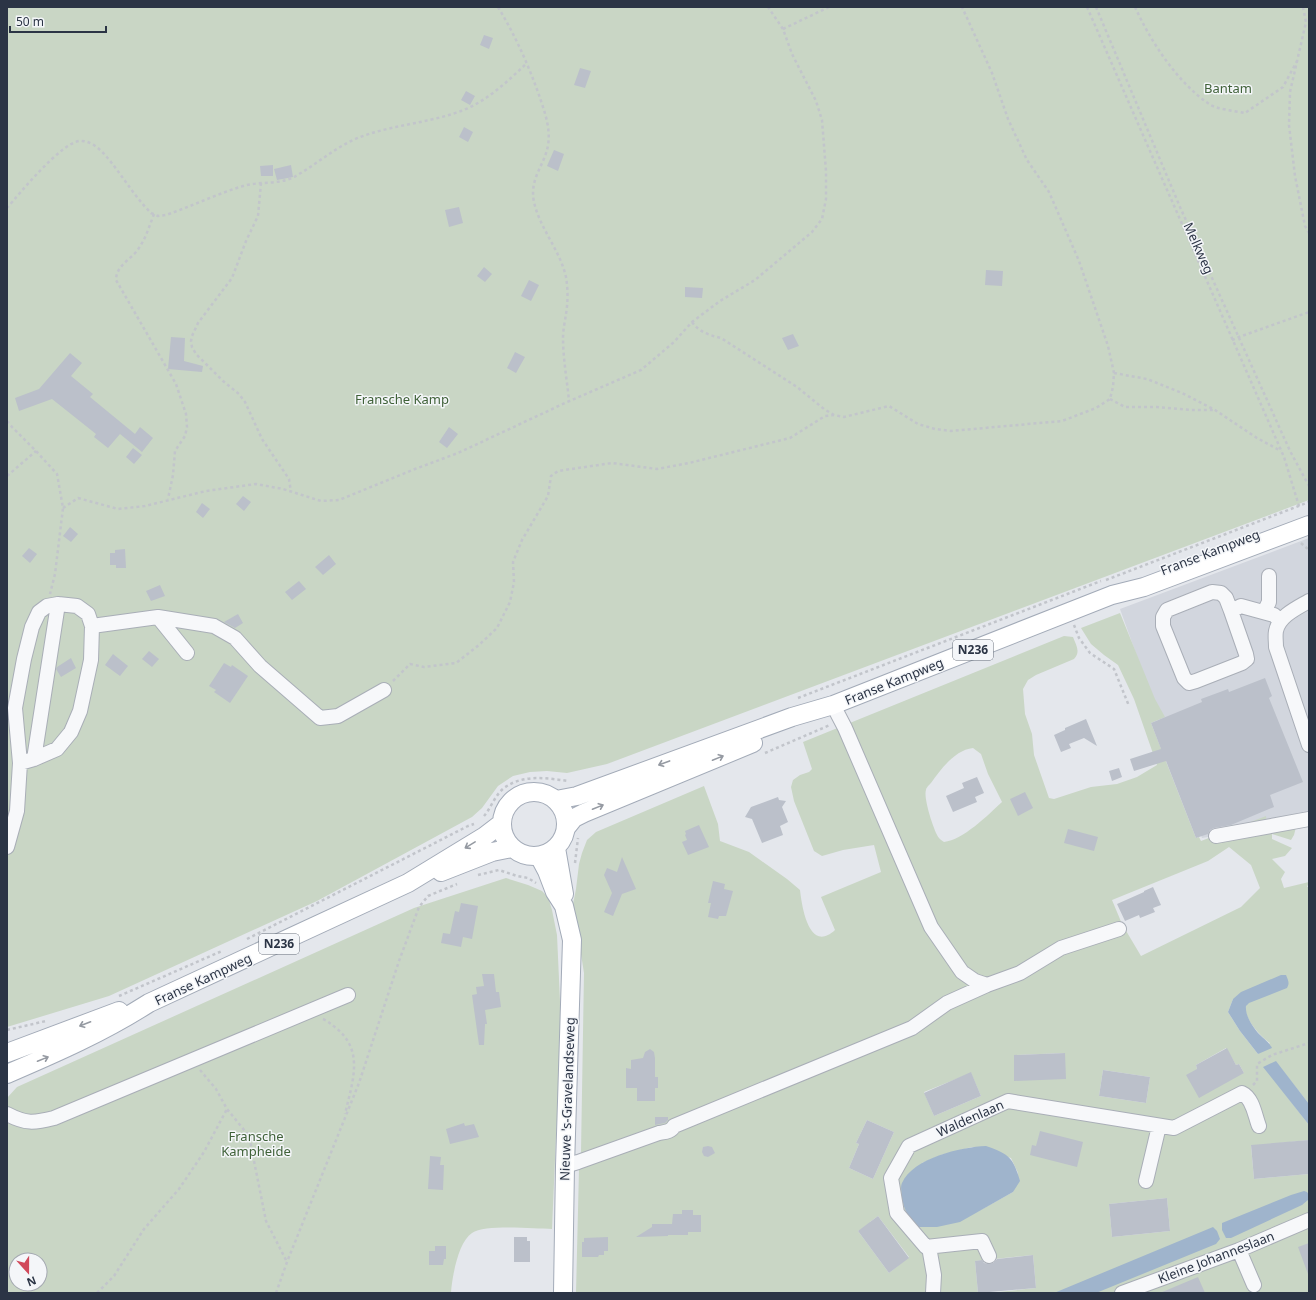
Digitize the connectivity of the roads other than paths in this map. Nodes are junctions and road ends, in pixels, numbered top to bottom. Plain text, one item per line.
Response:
1 (1304, 509) edge
2 (1309, 525) edge
3 (1269, 576) dead end
4 (1112, 595) junction
5 (1309, 602) edge
6 (52, 605) junction
7 (1231, 611) junction
8 (1264, 612) junction
9 (158, 617) junction
10 (1280, 621) junction
11 (92, 626) junction
12 (187, 653) dead end
13 (384, 690) road end
14 (837, 713) junction
15 (1309, 745) edge
16 (27, 761) junction
17 (556, 800) junction
18 (1309, 819) edge
19 (502, 823) junction
20 (572, 831) junction
21 (1216, 836) dead end
22 (7, 847) edge
23 (512, 848) junction
24 (556, 848) junction
25 (539, 856) junction
26 (408, 883) junction
27 (564, 906) junction
28 (1119, 929) dead end
29 (987, 985) junction
30 (348, 995) dead end
31 (149, 1003) junction
32 (7, 1053) edge
33 (7, 1074) edge
34 (7, 1114) edge
35 (1159, 1126) junction
36 (1258, 1126) dead end
37 (565, 1166) junction
38 (1146, 1182) dead end
39 (1309, 1220) edge
40 (929, 1247) junction
41 (1239, 1250) junction
42 (989, 1256) dead end
43 (1254, 1285) dead end
44 (563, 1293) edge
45 (933, 1293) edge
46 (1122, 1293) edge

1 - 4 main road, Franse Kampweg / N236
2 - 4 main road, Franse Kampweg / N236
3 - 8 street
4 - 14 main road, Franse Kampweg / N236
5 - 10 street
6 - 11 street
6 - 16 street
6 - 16 street
7 - 7 street
7 - 8 street
8 - 10 street
9 - 11 street
9 - 12 street
9 - 13 street
10 - 15 street
11 - 16 street
14 -> 17 main road, Franse Kampweg / N236
20 -> 14 main road, Franse Kampweg / N236
14 - 29 street
16 - 22 street
17 - 19 main road
17 - 20 main road
18 - 21 street
19 - 23 main road
19 -> 26 main road, Franse Kampweg / N236
20 - 24 main road, N236
23 - 25 main road
23 - 26 main road, Franse Kampweg / N236
24 - 25 main road
24 - 27 main road, Nieuwe 's-Gravelandseweg
25 - 27 main road, Nieuwe 's-Gravelandseweg
26 - 31 main road, Franse Kampweg / N236
27 - 37 main road, Nieuwe 's-Gravelandseweg
28 - 29 street
29 - 37 street
30 - 34 street
31 -> 32 main road, Franse Kampweg / N236
33 -> 31 main road, Franse Kampweg / N236
35 - 36 street, Waldenlaan
35 - 38 street
35 - 40 street, Waldenlaan
37 - 44 main road, Nieuwe 's-Gravelandseweg
39 - 41 street, Kleine Johanneslaan
40 - 42 street
40 - 45 street
41 - 43 street
41 - 46 street, Kleine Johanneslaan

